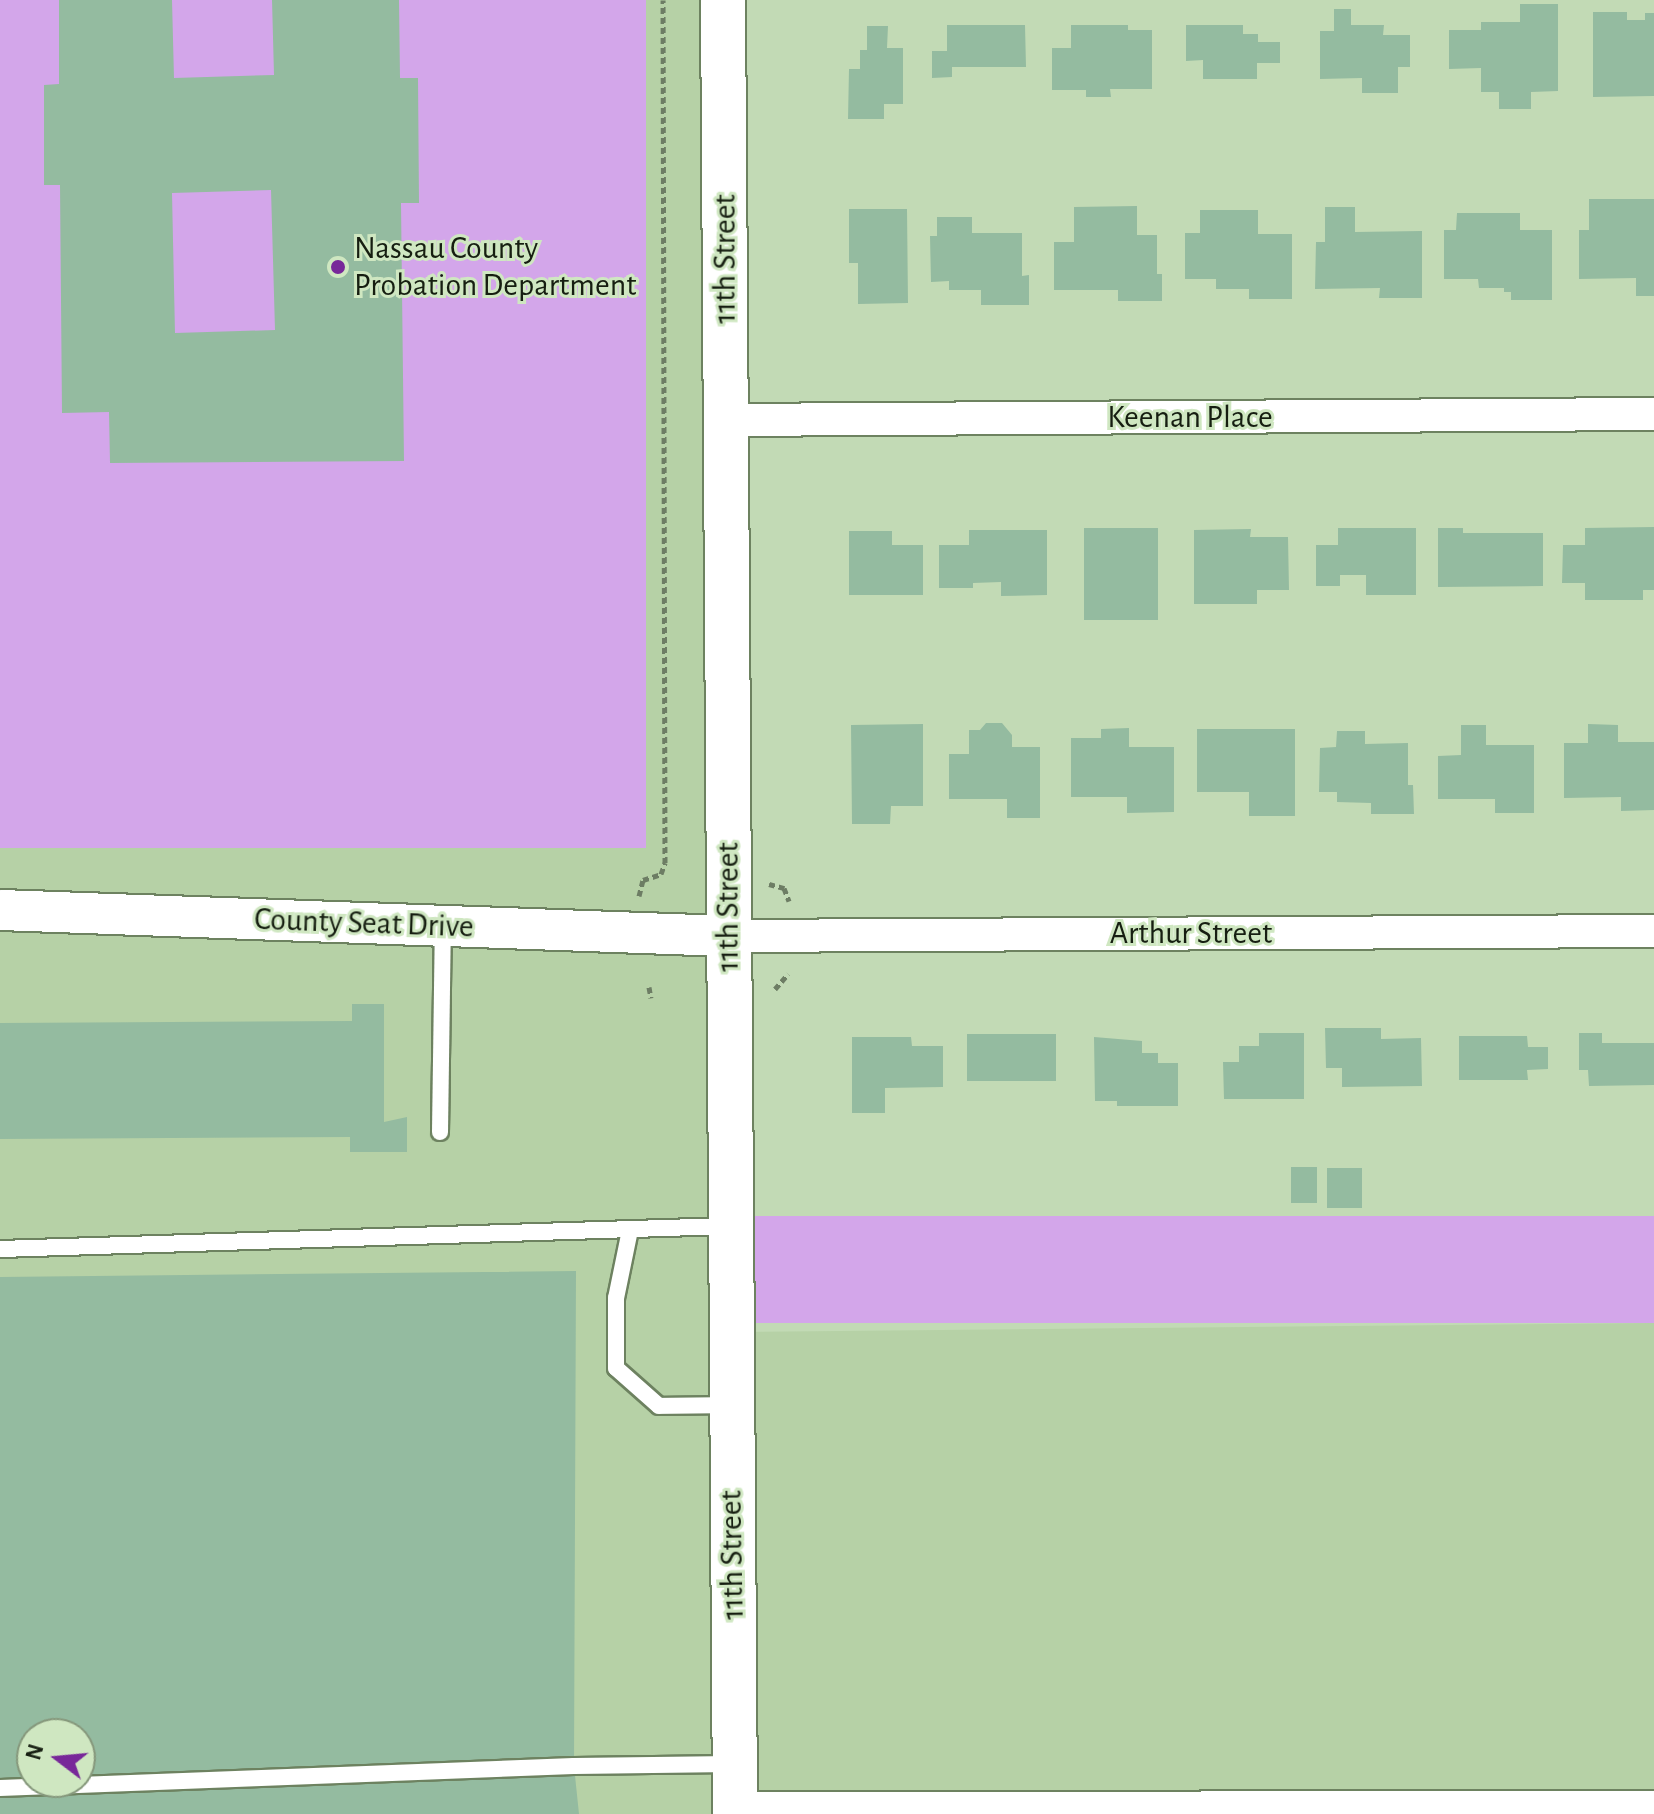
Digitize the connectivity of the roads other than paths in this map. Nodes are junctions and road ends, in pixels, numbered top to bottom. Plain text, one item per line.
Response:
1 (723, 0) edge
2 (1654, 414) edge
3 (725, 420) junction
4 (0, 910) edge
5 (443, 926) junction
6 (1654, 931) edge
7 (728, 936) junction
8 (440, 1132) dead end
9 (730, 1226) junction
10 (630, 1230) junction
11 (0, 1249) edge
12 (731, 1405) junction
13 (734, 1764) junction
14 (0, 1788) edge
15 (1654, 1807) edge
16 (735, 1811) edge

1 - 3 main road, 11th Street
2 - 3 street, Keenan Place
3 - 7 main road, 11th Street
4 - 5 street, County Seat Drive
5 - 7 street, County Seat Drive
5 - 8 lane
6 - 7 street, Arthur Street
7 - 9 main road, 11th Street
9 - 10 lane
9 - 12 main road, 11th Street
10 - 11 lane
10 - 12 lane
12 - 13 main road, 11th Street
13 - 14 lane
13 - 16 main road, 11th Street
15 - 16 street

